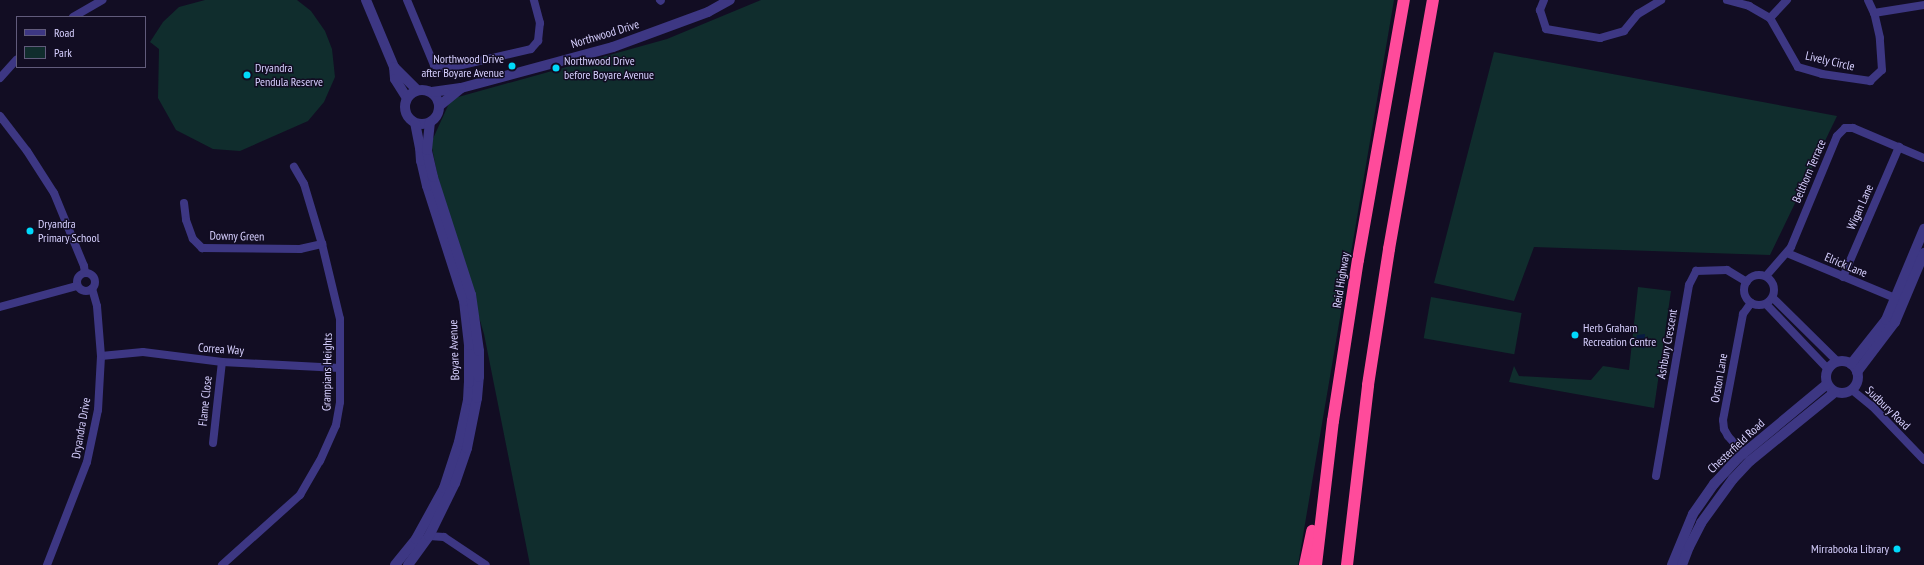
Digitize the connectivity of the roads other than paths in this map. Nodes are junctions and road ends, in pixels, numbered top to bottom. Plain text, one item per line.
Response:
1 (103, 0) edge
2 (366, 0) edge
3 (407, 0) edge
4 (534, 0) edge
5 (730, 0) edge
6 (1404, 0) edge
7 (1433, 0) edge
8 (1544, 0) edge
9 (1661, 0) edge
10 (1727, 0) edge
11 (1787, 0) edge
12 (1868, 0) edge
13 (1924, 5) edge
14 (1874, 13) junction
15 (75, 16) edge
16 (1770, 18) junction
17 (16, 60) edge
18 (394, 67) junction
19 (0, 78) edge
20 (461, 88) junction
21 (417, 90) junction
22 (432, 92) junction
23 (406, 98) junction
24 (439, 106) junction
25 (0, 116) edge
26 (430, 122) junction
27 (415, 123) junction
28 (1899, 147) junction
29 (1924, 158) edge
30 (294, 167) dead end
31 (184, 203) dead end
32 (1924, 229) edge
33 (322, 244) junction
34 (1921, 245) edge
35 (1924, 252) edge
36 (1787, 253) junction
37 (85, 273) junction
38 (1766, 276) junction
39 (1843, 277) junction
40 (1747, 282) junction
41 (77, 286) junction
42 (92, 289) junction
43 (1773, 298) junction
44 (1895, 298) junction
45 (1751, 303) junction
46 (1766, 304) junction
47 (0, 307) edge
48 (101, 356) junction
49 (222, 362) junction
50 (1838, 362) junction
51 (340, 368) junction
52 (1828, 368) junction
53 (1854, 368) junction
54 (1827, 384) junction
55 (1852, 390) junction
56 (1835, 392) junction
57 (1798, 414) junction
58 (1333, 421) junction
59 (213, 443) dead end
60 (1744, 454) junction
61 (1924, 460) edge
62 (1656, 476) dead end
63 (1355, 487) junction
64 (437, 521) junction
65 (429, 536) junction
66 (444, 537) junction
67 (47, 565) edge
68 (222, 565) edge
69 (395, 565) edge
70 (408, 565) edge
71 (486, 565) edge
72 (1306, 565) edge
73 (1316, 565) edge
74 (1348, 565) edge
75 (1355, 565) edge
76 (1672, 565) edge
77 (1682, 565) edge

1 - 15 street
2 - 18 street
3 - 4 street
5 - 20 street, Northwood Drive
6 - 58 highway, Reid Highway
7 - 63 highway
8 - 9 street
10 - 16 street
11 - 16 street
12 - 14 street, Lively Circle
13 - 14 street
14 - 16 street, Lively Circle
17 - 19 street
18 - 21 street
18 - 23 street
20 - 22 street, Northwood Drive
20 - 24 street, Northwood Drive
21 - 22 street
21 - 23 street
22 - 24 street
23 - 27 street
24 - 26 street
25 - 37 street, Dryandra Drive
26 - 27 street
26 - 64 street, Boyare Avenue
27 - 69 street, Boyare Avenue
28 - 29 street, Belthorn Terrace
28 - 36 street, Belthorn Terrace
28 - 39 street, Wigan Lane
30 - 33 street, Grampians Heights
31 - 33 street, Downy Green
32 - 34 street
33 - 51 street, Grampians Heights
34 - 44 street
35 - 53 street
36 - 38 street, Belthorn Terrace
36 - 39 street, Elrick Lane
37 - 41 street
37 - 42 street, Dryandra Drive
38 - 40 street
38 - 43 street
39 - 44 street, Elrick Lane
40 - 45 street
40 - 62 street, Ashbury Crescent
41 - 42 street
41 - 47 street
42 - 48 street, Dryandra Drive
43 - 46 street
43 - 50 street
44 - 53 street
45 - 46 street
45 - 60 street, Orston Lane
46 - 52 street
48 - 49 street, Correa Way
48 - 67 street, Dryandra Drive
49 - 51 street, Correa Way
49 - 59 street, Flame Close
50 - 52 street
50 - 53 street
51 - 68 street, Grampians Heights
52 - 54 street
53 - 55 street
54 - 56 street
54 - 57 street, Chesterfield Road
55 - 56 street
55 - 61 street, Sudbury Road
56 - 57 street, Chesterfield Road
57 - 60 street, Chesterfield Road
57 - 77 street, Chesterfield Road
58 - 72 highway
58 - 73 highway, Reid Highway
60 - 76 street, Chesterfield Road
63 - 74 highway
63 - 75 highway
64 - 65 street, Boyare Avenue
64 - 66 street
65 - 66 street
65 - 70 street, Boyare Avenue
66 - 71 street

